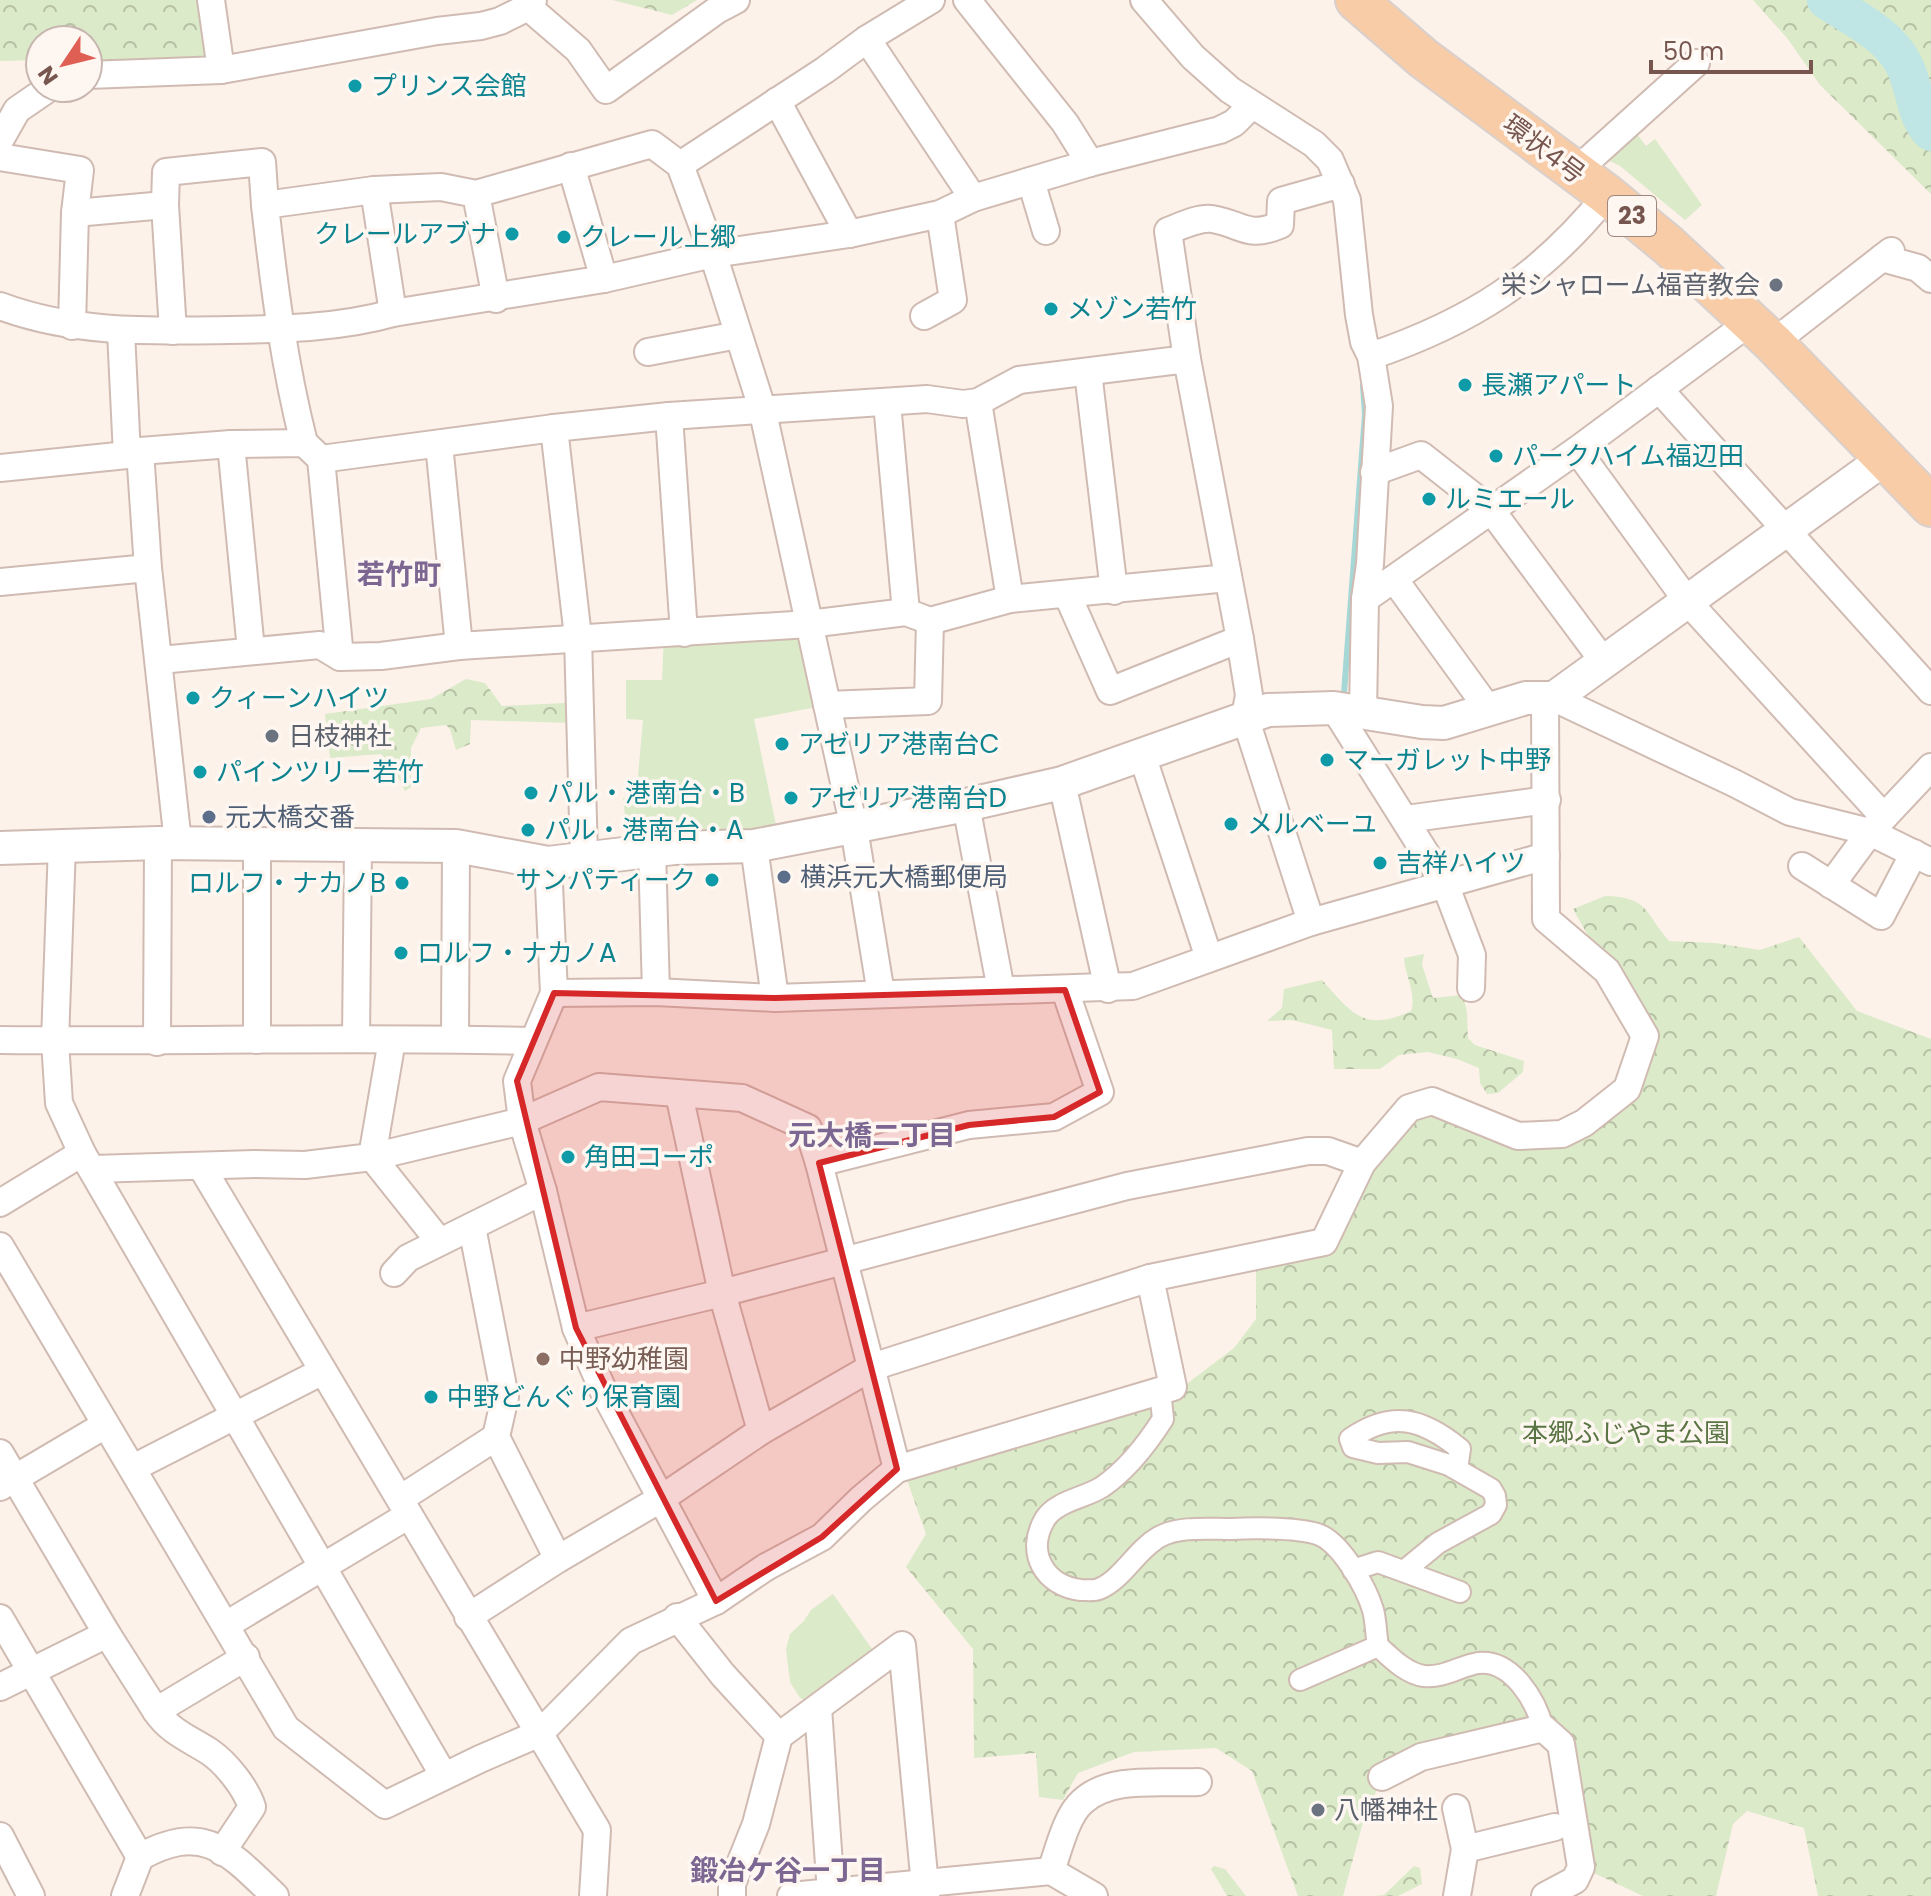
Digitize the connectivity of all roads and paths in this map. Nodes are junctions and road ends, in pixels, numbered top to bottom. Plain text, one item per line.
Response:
1 (211, 0) edge
2 (736, 0) edge
3 (931, 0) edge
4 (967, 0) edge
5 (1144, 0) edge
6 (1356, 0) edge
7 (530, 4) edge
8 (867, 39) junction
9 (1696, 63) dead end
10 (221, 70) junction
11 (104, 74) edge
12 (777, 101) junction
13 (26, 104) edge
14 (1246, 112) junction
15 (0, 140) edge
16 (0, 157) edge
17 (1090, 163) junction
18 (680, 165) junction
19 (571, 166) junction
20 (1575, 172) junction
21 (1031, 181) junction
22 (1337, 185) junction
23 (374, 190) junction
24 (476, 194) junction
25 (1607, 195) junction
26 (973, 198) junction
27 (165, 205) junction
28 (265, 205) junction
29 (75, 213) junction
30 (940, 214) junction
31 (1046, 231) dead end
32 (849, 234) junction
33 (713, 254) junction
34 (604, 279) junction
35 (1931, 279) edge
36 (496, 299) junction
37 (0, 306) edge
38 (393, 313) junction
39 (924, 316) dead end
40 (72, 326) junction
41 (279, 329) junction
42 (173, 331) junction
43 (121, 332) junction
44 (1761, 333) junction
45 (738, 335) junction
46 (648, 352) dead end
47 (1371, 356) junction
48 (1187, 359) junction
49 (1088, 372) junction
50 (1659, 389) junction
51 (978, 402) junction
52 (887, 403) junction
53 (762, 408) junction
54 (669, 416) junction
55 (554, 428) junction
56 (231, 444) junction
57 (439, 444) junction
58 (1577, 450) junction
59 (313, 451) junction
60 (133, 453) junction
61 (1884, 459) junction
62 (0, 468) edge
63 (1374, 472) junction
64 (1931, 506) edge
65 (1491, 510) junction
66 (1785, 531) junction
67 (148, 568) junction
68 (1228, 578) junction
69 (1394, 579) junction
70 (0, 582) edge
71 (1114, 591) junction
72 (1067, 594) junction
73 (1010, 599) junction
74 (1365, 599) junction
75 (1688, 602) junction
76 (918, 617) junction
77 (809, 624) junction
78 (684, 633) junction
79 (578, 637) junction
80 (1240, 639) junction
81 (459, 646) junction
82 (251, 650) junction
83 (340, 657) junction
84 (160, 660) junction
85 (1604, 662) junction
86 (1931, 691) edge
87 (827, 705) junction
88 (1548, 709) junction
89 (1351, 710) junction
90 (1489, 710) junction
91 (1245, 717) junction
92 (1142, 755) junction
93 (1931, 767) edge
94 (1062, 783) junction
95 (1547, 800) junction
96 (966, 805) junction
97 (1406, 819) junction
98 (854, 828) junction
99 (1874, 828) junction
100 (168, 843) junction
101 (62, 845) junction
102 (257, 845) junction
103 (0, 846) edge
104 (456, 846) junction
105 (754, 846) junction
106 (358, 847) junction
107 (652, 850) junction
108 (1546, 856) junction
109 (584, 857) junction
110 (1919, 857) edge
111 (548, 863) junction
112 (1802, 866) dead end
113 (1445, 884) junction
114 (1831, 885) junction
115 (1311, 922) junction
116 (1209, 958) junction
117 (1471, 988) dead end
118 (1108, 989) junction
119 (1001, 990) junction
120 (1065, 990) junction
121 (656, 992) junction
122 (554, 993) junction
123 (881, 994) junction
124 (775, 998) junction
125 (356, 1038) junction
126 (455, 1039) junction
127 (0, 1040) edge
128 (257, 1040) junction
129 (392, 1040) junction
130 (55, 1041) junction
131 (532, 1041) junction
132 (157, 1042) junction
133 (679, 1094) junction
134 (522, 1121) junction
135 (372, 1157) junction
136 (88, 1161) junction
137 (819, 1163) junction
138 (1362, 1163) junction
139 (201, 1166) junction
140 (543, 1191) junction
141 (0, 1203) edge
142 (472, 1227) junction
143 (439, 1241) junction
144 (0, 1246) edge
145 (844, 1261) junction
146 (394, 1273) dead end
147 (1150, 1278) junction
148 (722, 1293) junction
149 (576, 1328) junction
150 (872, 1367) junction
151 (323, 1371) junction
152 (1160, 1390) junction
153 (235, 1414) junction
154 (105, 1425) junction
155 (761, 1431) junction
156 (496, 1437) junction
157 (0, 1453) edge
158 (133, 1468) junction
159 (897, 1469) junction
160 (1457, 1469) junction
161 (7, 1482) edge
162 (662, 1498) junction
163 (405, 1507) junction
164 (558, 1559) junction
165 (322, 1568) junction
166 (1353, 1570) junction
167 (1404, 1571) junction
168 (1460, 1592) dead end
169 (716, 1601) junction
170 (468, 1617) junction
171 (677, 1617) junction
172 (0, 1618) edge
173 (226, 1625) junction
174 (107, 1634) junction
175 (1378, 1646) junction
176 (246, 1657) junction
177 (32, 1672) junction
178 (1300, 1680) dead end
179 (0, 1687) edge
180 (818, 1708) junction
181 (156, 1711) junction
182 (1543, 1728) junction
183 (540, 1733) junction
184 (779, 1736) junction
185 (444, 1776) junction
186 (1382, 1777) dead end
187 (1198, 1782) dead end
188 (1456, 1808) dead end
189 (1555, 1827) dead end
190 (0, 1836) edge
191 (1465, 1849) junction
192 (222, 1852) junction
193 (140, 1857) junction
194 (1051, 1871) junction
195 (925, 1890) edge
196 (831, 1893) junction
197 (31, 1896) edge
198 (125, 1896) edge
199 (275, 1896) edge
200 (593, 1896) edge
201 (732, 1896) edge
202 (791, 1896) edge
203 (1094, 1896) edge
204 (1457, 1896) edge
205 (1545, 1896) edge

1 - 10 street
2 - 7 street
3 - 8 street
4 - 17 street
5 - 14 street
6 - 20 main road, 環状4号 / 23
7 - 10 street
8 - 12 street
8 - 26 street
9 - 20 street
10 - 11 street
12 - 18 street
12 - 32 street
13 - 15 street
14 - 17 street
14 - 22 street
16 - 29 street
17 - 21 street
18 - 19 street
18 - 33 street
19 - 24 street
19 - 34 street
20 - 25 main road, 環状4号 / 23
21 - 26 street
21 - 31 street
22 - 47 street
22 - 48 street
23 - 24 street
23 - 28 street
23 - 38 street
24 - 36 street
25 - 44 main road, 環状4号 / 23
25 - 47 street
26 - 30 street
27 - 28 street
27 - 29 street
27 - 42 street
28 - 41 street
29 - 40 street
30 - 32 street
30 - 39 street
32 - 33 street
33 - 34 street
33 - 45 street
34 - 36 street
35 - 44 street
36 - 38 street
37 - 40 street
38 - 41 street
40 - 43 street
41 - 42 street
41 - 59 street
42 - 43 street
43 - 60 street
44 - 50 street
44 - 61 main road, 環状4号 / 23
45 - 46 street
45 - 53 street
47 - 63 street
48 - 49 street
48 - 68 street
49 - 51 street
49 - 71 street
50 - 58 street
50 - 66 street
51 - 52 street
51 - 73 street
52 - 53 street
52 - 76 street
53 - 54 street
53 - 77 street
54 - 55 street
54 - 78 street
55 - 57 street
55 - 79 street
56 - 59 street
56 - 60 street
56 - 82 street
57 - 59 street
57 - 81 street
58 - 65 street
58 - 75 street
59 - 83 street
60 - 62 street
60 - 67 street
61 - 64 main road, 環状4号 / 23
61 - 66 street
63 - 65 street
63 - 74 street
65 - 69 street
65 - 85 street
66 - 75 street
66 - 86 street
67 - 70 street
67 - 84 street
68 - 71 street
68 - 80 street
69 - 74 street
69 - 90 street
71 - 72 street
72 - 73 street
72 - 80 street
73 - 76 street
74 - 89 street
75 - 85 street
75 - 99 street
76 - 77 street
76 - 87 street
77 - 78 street
77 - 87 street
78 - 79 street
79 - 81 street
79 - 109 street
80 - 91 street
81 - 83 street
82 - 83 street
82 - 84 street
84 - 100 street
85 - 88 street
87 - 98 street
88 - 90 street
88 - 95 street
88 - 99 street
89 - 90 street
89 - 91 street
89 - 97 street
91 - 92 street
91 - 115 street
92 - 94 street
92 - 116 street
93 - 99 street
94 - 96 street
94 - 118 street
95 - 97 street
95 - 108 street
96 - 98 street
96 - 119 street
97 - 113 street
98 - 105 street
98 - 123 street
99 - 110 street
99 - 114 street
100 - 101 street
100 - 102 street
100 - 132 street
101 - 103 street
101 - 130 street
102 - 106 street
102 - 128 street
104 - 106 street
104 - 111 street
104 - 126 street
105 - 107 street
105 - 124 street
106 - 125 street
107 - 109 street
107 - 121 street
108 - 113 street
108 - 138 street
109 - 111 street
110 - 114 street
111 - 122 street
112 - 114 street
113 - 115 street
113 - 117 street
115 - 116 street
116 - 118 street
118 - 120 street
119 - 120 street
119 - 123 street
120 - 137 street
121 - 122 street
121 - 124 street
122 - 131 street
123 - 124 street
125 - 128 street
125 - 129 street
126 - 129 street
126 - 131 street
127 - 130 street
128 - 132 street
129 - 135 street
130 - 132 street
130 - 136 street
131 - 134 street
133 - 134 street
133 - 137 street
133 - 148 street
134 - 135 street
134 - 140 street
135 - 139 street
135 - 143 street
136 - 139 street
136 - 141 street
136 - 153 street
137 - 145 street
138 - 145 street
138 - 147 street
139 - 151 street
140 - 142 street
140 - 149 street
142 - 143 street
142 - 156 street
143 - 146 street
144 - 154 street
145 - 148 street
145 - 150 street
147 - 150 street
147 - 152 street
148 - 149 street
148 - 155 street
149 - 162 street
150 - 155 street
150 - 159 street
151 - 153 street
151 - 163 street
152 - 159 street
152 - 166 street
153 - 158 street
153 - 165 street
154 - 158 street
154 - 161 street
155 - 162 street
156 - 163 street
156 - 164 street
157 - 161 street
158 - 173 street
159 - 169 street
160 - 160 street
160 - 167 street
161 - 174 street
162 - 164 street
162 - 169 street
163 - 165 street
163 - 170 street
164 - 170 street
165 - 173 street
165 - 185 street
166 - 167 street
166 - 175 street
167 - 168 street
169 - 171 street
170 - 183 street
171 - 183 street
171 - 184 street
172 - 177 street
173 - 176 street
174 - 177 street
174 - 181 street
175 - 178 street
175 - 182 street
176 - 181 street
176 - 185 street
177 - 179 street
177 - 193 street
180 - 184 street
180 - 195 street
180 - 196 street
181 - 192 street
182 - 186 street
182 - 205 street
183 - 185 street
183 - 200 street
184 - 201 street
187 - 194 street
188 - 191 street
189 - 191 street
190 - 197 street
191 - 204 street
192 - 193 street
192 - 199 street
193 - 198 street
194 - 195 street
194 - 203 street
195 - 196 street
196 - 202 street

